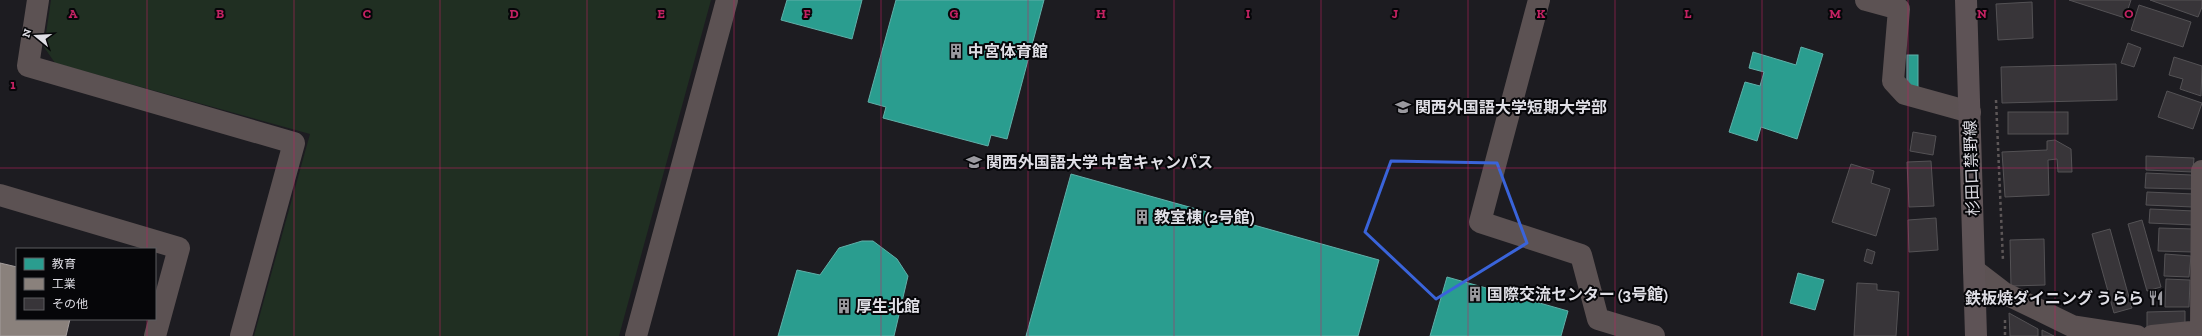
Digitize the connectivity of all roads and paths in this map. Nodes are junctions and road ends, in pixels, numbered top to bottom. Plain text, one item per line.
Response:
1 (38, 0) edge
2 (727, 0) edge
3 (1539, 0) edge
4 (1866, 0) edge
5 (1966, 0) edge
6 (1899, 5) edge
7 (1996, 95) dead end
8 (1970, 112) junction
9 (2202, 171) edge
10 (0, 195) edge
11 (1974, 270) junction
12 (2004, 293) junction
13 (1596, 328) edge
14 (155, 336) edge
15 (241, 336) edge
16 (636, 336) edge
17 (1654, 336) edge
18 (1976, 336) edge
19 (2005, 336) edge
20 (2137, 336) edge
21 (2152, 336) edge

1 - 15 street
2 - 16 street
3 - 13 street
4 - 6 street
5 - 8 main road, 杉田口禁野線
6 - 8 street
7 - 12 path
8 - 11 main road, 杉田口禁野線
9 - 21 street
10 - 14 street
11 - 12 street
11 - 18 main road, 杉田口禁野線
12 - 19 path
12 - 20 street
13 - 17 street

